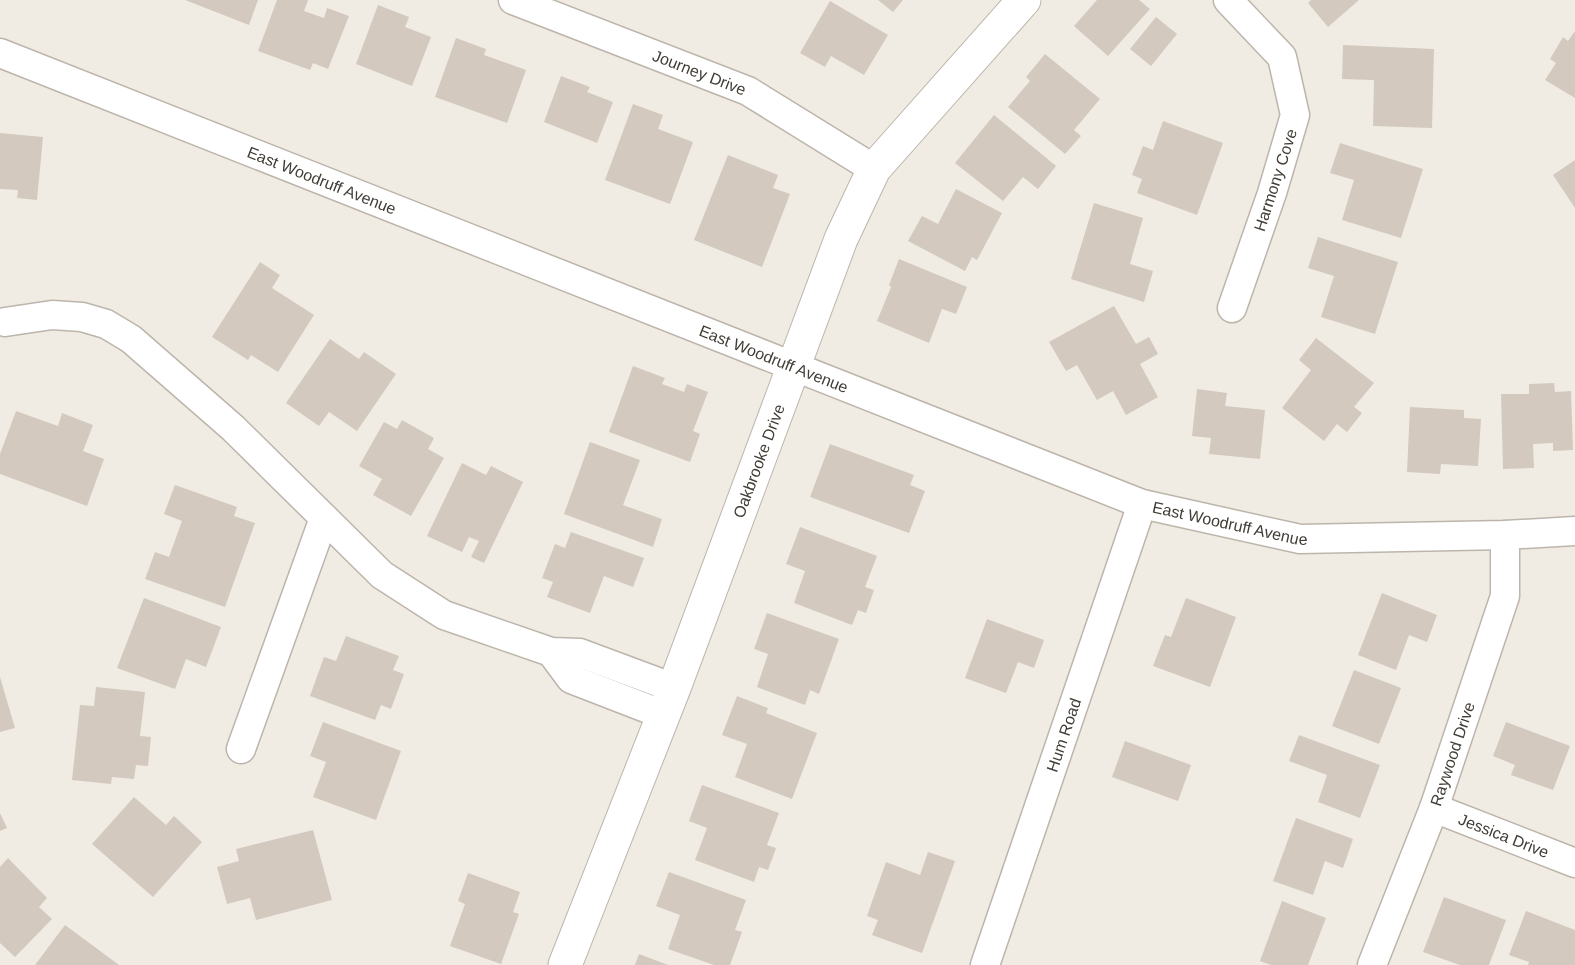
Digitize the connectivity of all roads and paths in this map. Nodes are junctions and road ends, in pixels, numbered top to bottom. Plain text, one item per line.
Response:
1 (513, 0) edge
2 (1024, 0) edge
3 (1228, 0) edge
4 (0, 53) edge
5 (874, 169) junction
6 (1232, 308) dead end
7 (4, 322) dead end
8 (794, 367) junction
9 (1142, 504) junction
10 (324, 518) junction
11 (1575, 531) edge
12 (1505, 535) junction
13 (551, 652) junction
14 (596, 659) junction
15 (585, 685) junction
16 (669, 702) junction
17 (241, 749) dead end
18 (1434, 808) junction
19 (1575, 863) edge
20 (565, 965) edge
21 (985, 965) edge
22 (1372, 965) edge

1 - 5 street, Journey Drive
2 - 5 street, Oakbrooke Drive
3 - 6 street, Harmony Cove
4 - 8 street, East Woodruff Avenue
5 - 8 street, Oakbrooke Drive
7 - 10 street
8 - 9 street, East Woodruff Avenue
8 - 16 street, Oakbrooke Drive
9 - 12 street, East Woodruff Avenue
9 - 21 street, Hum Road
10 - 13 street
10 - 17 street
11 - 12 street, East Woodruff Avenue
12 - 18 street, Raywood Drive
13 - 14 street
13 - 15 street
14 - 15 street
14 - 16 street
15 - 16 street
16 - 20 street, Oakbrooke Drive
18 - 19 street, Jessica Drive
18 - 22 street, Raywood Drive

